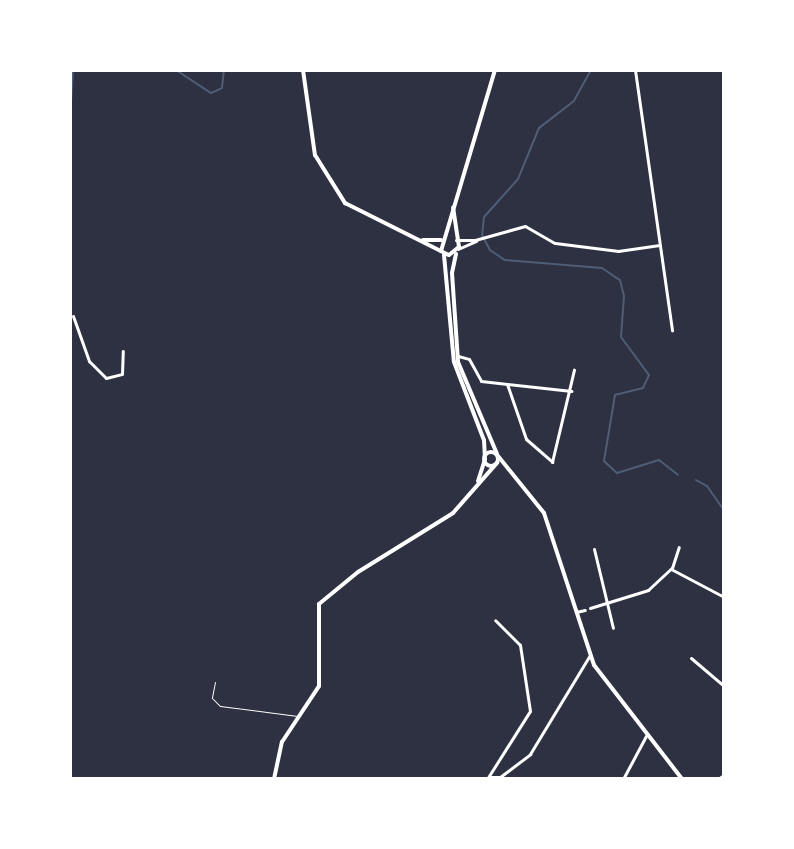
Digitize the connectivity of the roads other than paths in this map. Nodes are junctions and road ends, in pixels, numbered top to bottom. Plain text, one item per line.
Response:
1 (303, 70) edge
2 (495, 70) edge
3 (635, 70) edge
4 (724, 71) edge
5 (723, 86) edge
6 (454, 204) junction
7 (443, 239) junction
8 (456, 239) junction
9 (479, 239) junction
10 (420, 240) junction
11 (660, 245) junction
12 (458, 250) junction
13 (442, 252) junction
14 (70, 291) edge
15 (73, 316) junction
16 (70, 330) edge
17 (672, 330) dead end
18 (123, 351) dead end
19 (455, 356) junction
20 (574, 370) dead end
21 (505, 384) junction
22 (571, 391) junction
23 (497, 455) junction
24 (485, 458) junction
25 (494, 465) junction
26 (513, 474) junction
27 (476, 487) junction
28 (679, 547) dead end
29 (594, 549) dead end
30 (671, 569) junction
31 (724, 597) edge
32 (609, 603) junction
33 (576, 612) junction
34 (495, 620) dead end
35 (613, 628) dead end
36 (590, 655) junction
37 (691, 658) dead end
38 (215, 682) dead end
39 (724, 686) edge
40 (302, 717) junction
41 (646, 736) junction
42 (724, 775) edge
43 (488, 778) edge
44 (274, 779) edge
45 (623, 779) edge
46 (682, 779) edge
47 (718, 779) edge

1 - 10 main road
2 - 6 main road
3 - 11 street
4 - 5 street
6 - 7 main road
6 - 8 main road
7 - 8 main road
7 - 10 main road
7 - 13 main road
8 - 9 street
8 - 12 main road
9 - 11 street
9 - 12 street
10 - 13 main road
11 - 17 street
12 - 13 main road
12 - 19 main road
13 - 19 main road
14 - 15 street
15 - 16 street
15 - 18 street
19 - 21 street
19 - 23 main road
19 - 24 main road
20 - 22 street
21 - 22 street
21 - 22 street
23 - 24 main road
23 - 25 main road
23 - 26 main road
24 - 25 main road
24 - 27 main road
25 - 26 main road
25 - 27 main road
26 - 33 main road
27 - 40 main road
28 - 30 street
29 - 32 street
30 - 31 street
30 - 32 street
32 - 33 street
32 - 35 street
33 - 36 main road
34 - 43 street
36 - 41 main road
36 - 43 street
37 - 39 street
38 - 40 lane
40 - 44 main road
41 - 45 street
41 - 46 main road
42 - 47 street

